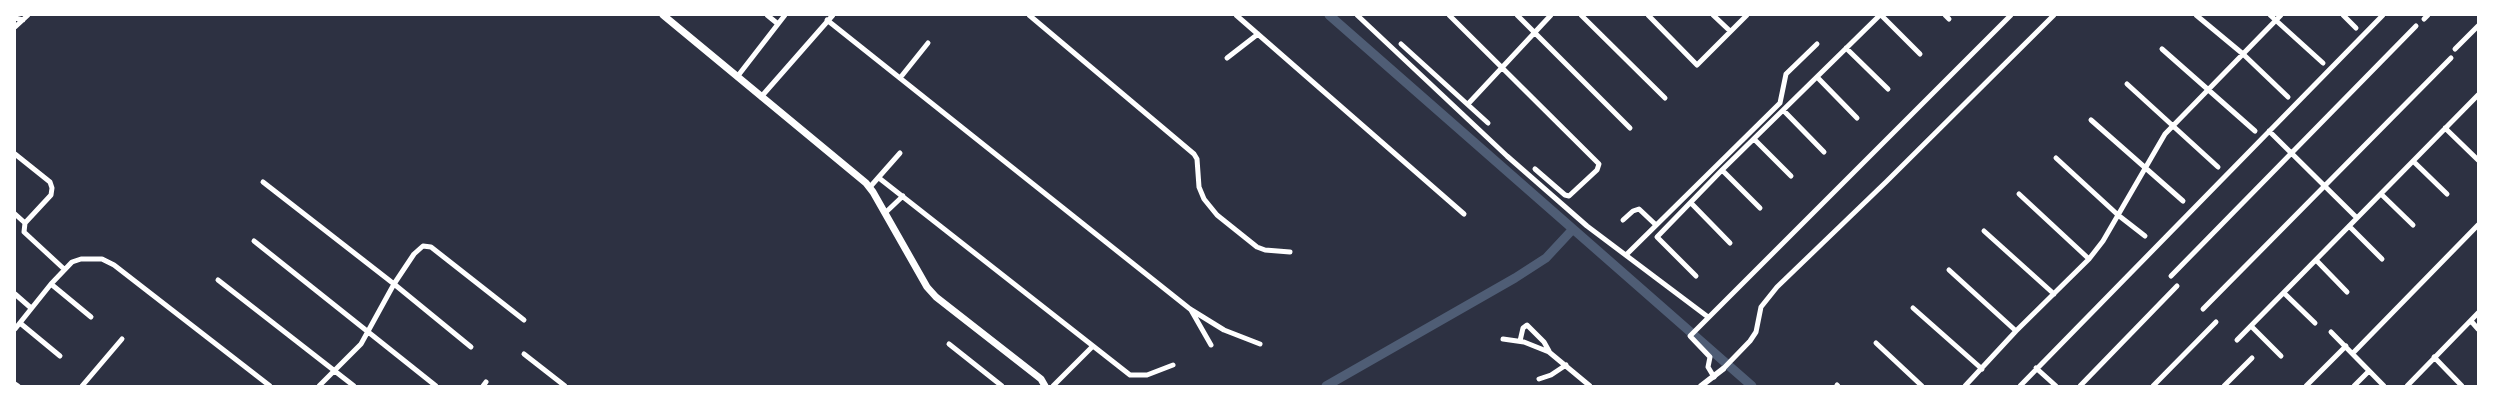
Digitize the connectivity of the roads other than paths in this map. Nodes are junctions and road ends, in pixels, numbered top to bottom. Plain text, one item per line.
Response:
1 (28, 15) edge
2 (663, 15) edge
3 (767, 15) edge
4 (785, 15) edge
5 (834, 15) edge
6 (1029, 15) edge
7 (1236, 15) edge
8 (1357, 15) edge
9 (1449, 15) edge
10 (1517, 15) edge
11 (1551, 15) edge
12 (1581, 15) edge
13 (1648, 15) edge
14 (1713, 15) edge
15 (1747, 15) edge
16 (1880, 15) edge
17 (2010, 15) edge
18 (2054, 15) edge
19 (2196, 15) edge
20 (2270, 15) edge
21 (2281, 15) edge
22 (2343, 15) edge
23 (2383, 15) edge
24 (15, 18) edge
25 (23, 20) junction
26 (827, 20) junction
27 (2276, 20) junction
28 (778, 24) junction
29 (2416, 26) dead end
30 (2478, 26) edge
31 (15, 27) edge
32 (2356, 28) dead end
33 (1534, 32) junction
34 (1730, 32) junction
35 (1258, 34) junction
36 (928, 42) dead end
37 (1401, 44) dead end
38 (1817, 44) dead end
39 (1846, 48) junction
40 (2162, 49) dead end
41 (2455, 49) dead end
42 (1920, 54) dead end
43 (2243, 54) junction
44 (1227, 58) dead end
45 (2450, 58) dead end
46 (2323, 63) dead end
47 (1502, 67) junction
48 (737, 77) junction
49 (1817, 77) junction
50 (900, 78) junction
51 (2127, 84) dead end
52 (1888, 89) dead end
53 (2208, 90) junction
54 (2478, 96) edge
55 (761, 97) junction
56 (2288, 97) dead end
57 (1665, 98) dead end
58 (1468, 104) junction
59 (1784, 111) junction
60 (1857, 118) dead end
61 (2091, 120) dead end
62 (1488, 123) dead end
63 (2173, 126) junction
64 (1630, 128) dead end
65 (2445, 128) junction
66 (2255, 131) dead end
67 (2269, 131) junction
68 (1754, 139) junction
69 (1824, 152) dead end
70 (900, 153) dead end
71 (2292, 153) junction
72 (15, 154) edge
73 (2056, 158) dead end
74 (2478, 160) edge
75 (2413, 161) junction
76 (2218, 166) dead end
77 (2144, 168) junction
78 (1536, 169) dead end
79 (1722, 170) junction
80 (1792, 176) dead end
81 (879, 178) junction
82 (263, 182) dead end
83 (2325, 185) junction
84 (870, 187) junction
85 (2019, 194) dead end
86 (2381, 194) junction
87 (2447, 194) dead end
88 (903, 196) junction
89 (2183, 201) dead end
90 (1691, 202) junction
91 (1760, 208) dead end
92 (886, 213) junction
93 (15, 214) edge
94 (1464, 214) dead end
95 (2118, 215) junction
96 (2357, 218) junction
97 (1623, 220) dead end
98 (26, 223) junction
99 (1656, 225) junction
100 (2413, 225) dead end
101 (2478, 225) edge
102 (2349, 226) junction
103 (1984, 231) dead end
104 (2145, 236) dead end
105 (254, 241) dead end
106 (1730, 243) dead end
107 (1290, 252) dead end
108 (1627, 254) junction
109 (2089, 259) junction
110 (2382, 259) dead end
111 (2316, 260) junction
112 (64, 269) junction
113 (1949, 270) dead end
114 (1696, 276) dead end
115 (2171, 276) dead end
116 (218, 280) dead end
117 (51, 284) junction
118 (394, 284) junction
119 (2177, 286) dead end
120 (2284, 292) junction
121 (2347, 292) dead end
122 (15, 294) edge
123 (2054, 294) junction
124 (31, 308) junction
125 (1913, 308) dead end
126 (1190, 309) junction
127 (2204, 309) dead end
128 (2478, 313) edge
129 (91, 318) dead end
130 (1707, 319) junction
131 (524, 320) dead end
132 (2470, 321) junction
133 (2216, 322) dead end
134 (20, 323) junction
135 (2315, 323) dead end
136 (2251, 326) junction
137 (15, 329) edge
138 (2478, 329) edge
139 (2016, 331) junction
140 (368, 332) junction
141 (2331, 332) dead end
142 (122, 339) dead end
143 (1503, 339) dead end
144 (2237, 340) dead end
145 (1520, 341) junction
146 (950, 344) dead end
147 (1260, 344) dead end
148 (1876, 344) dead end
149 (1211, 345) dead end
150 (1093, 346) junction
151 (2346, 346) junction
152 (471, 347) dead end
153 (1550, 352) junction
154 (2353, 353) junction
155 (524, 354) dead end
156 (60, 356) dead end
157 (2281, 356) dead end
158 (2252, 358) dead end
159 (2434, 358) junction
160 (1173, 365) dead end
161 (1566, 365) junction
162 (2036, 368) junction
163 (1723, 369) joint
164 (1982, 369) junction
165 (334, 371) junction
166 (2369, 371) junction
167 (1714, 377) junction
168 (1539, 379) dead end
169 (15, 384) edge
170 (18, 386) edge
171 (82, 386) edge
172 (270, 386) edge
173 (319, 386) edge
174 (354, 386) edge
175 (436, 386) edge
176 (565, 386) edge
177 (1002, 386) edge
178 (1045, 386) edge
179 (1053, 386) edge
180 (1590, 386) edge
181 (1700, 386) edge
182 (1922, 386) edge
183 (1965, 386) edge
184 (2020, 386) edge
185 (2056, 386) edge
186 (2080, 386) edge
187 (2153, 386) edge
188 (2224, 386) edge
189 (2306, 386) edge
190 (2354, 386) edge
191 (2384, 386) edge
192 (2407, 386) edge
193 (2462, 386) edge

1 - 25 street
2 - 48 main road
3 - 28 street
4 - 28 street
5 - 26 street
6 - 107 street
7 - 35 street
8 - 108 street
9 - 47 street
10 - 33 street
11 - 33 street
12 - 57 street
13 - 34 street
14 - 34 street
15 - 34 street
16 - 39 street
16 - 42 street
17 - 130 street
18 - 163 street
19 - 43 street
20 - 27 street
21 - 27 street
22 - 32 street
23 - 67 street
24 - 25 street
25 - 31 street
26 - 50 street
26 - 55 street
27 - 43 street
27 - 46 street
28 - 48 street
29 - 71 street
30 - 41 street
33 - 47 street
33 - 64 street
35 - 44 street
35 - 94 street
36 - 50 street
37 - 58 street
38 - 99 street
39 - 49 street
39 - 52 street
40 - 53 street
43 - 53 street
43 - 56 street
45 - 83 street
47 - 58 street
47 - 78 street
48 - 55 main road
49 - 59 street
49 - 60 street
50 - 126 street
51 - 63 street
53 - 63 street
53 - 66 street
54 - 65 street
55 - 84 main road
58 - 62 street
59 - 68 street
59 - 69 street
61 - 77 street
63 - 76 street
63 - 77 street
65 - 74 street
65 - 75 street
67 - 71 street
67 - 162 street
68 - 79 street
68 - 80 street
70 - 81 street
71 - 83 street
71 - 115 street
72 - 98 street
73 - 95 street
75 - 86 street
75 - 87 street
77 - 89 street
77 - 95 street
79 - 90 street
79 - 91 street
81 - 84 street
81 - 88 street
82 - 118 street
83 - 96 street
83 - 127 street
84 - 92 main road
85 - 109 street
86 - 96 street
86 - 100 street
88 - 92 street
88 - 150 street
90 - 106 street
90 - 114 street
92 - 178 main road
93 - 98 street
95 - 104 street
95 - 109 street
96 - 102 street
97 - 99 street
98 - 112 street
99 - 108 street
101 - 154 street
102 - 110 street
102 - 111 street
103 - 123 street
105 - 140 street
108 - 130 street
109 - 123 street
111 - 120 street
111 - 121 street
112 - 117 street
112 - 172 street
113 - 139 street
116 - 165 street
117 - 124 street
117 - 129 street
118 - 131 street
118 - 140 street
118 - 152 street
119 - 186 street
120 - 135 street
120 - 136 street
122 - 124 street
123 - 139 street
124 - 134 street
125 - 164 street
126 - 147 street
126 - 149 street
128 - 132 street
130 - 167 street
132 - 138 street
132 - 159 street
133 - 187 street
134 - 137 street
134 - 156 street
136 - 144 street
136 - 157 street
139 - 164 street
140 - 165 street
140 - 175 street
141 - 151 street
142 - 171 street
143 - 145 street
145 - 153 street
145 - 153 street
146 - 177 street
148 - 182 street
150 - 160 street
150 - 179 street
151 - 154 street
151 - 189 street
153 - 161 street
154 - 166 street
155 - 176 street
158 - 188 street
159 - 192 street
159 - 193 street
161 - 168 street
161 - 180 street
162 - 184 street
162 - 185 street
163 - 167 street
164 - 183 street
165 - 173 street
165 - 174 street
166 - 190 street
166 - 191 street
167 - 181 street
169 - 170 street

